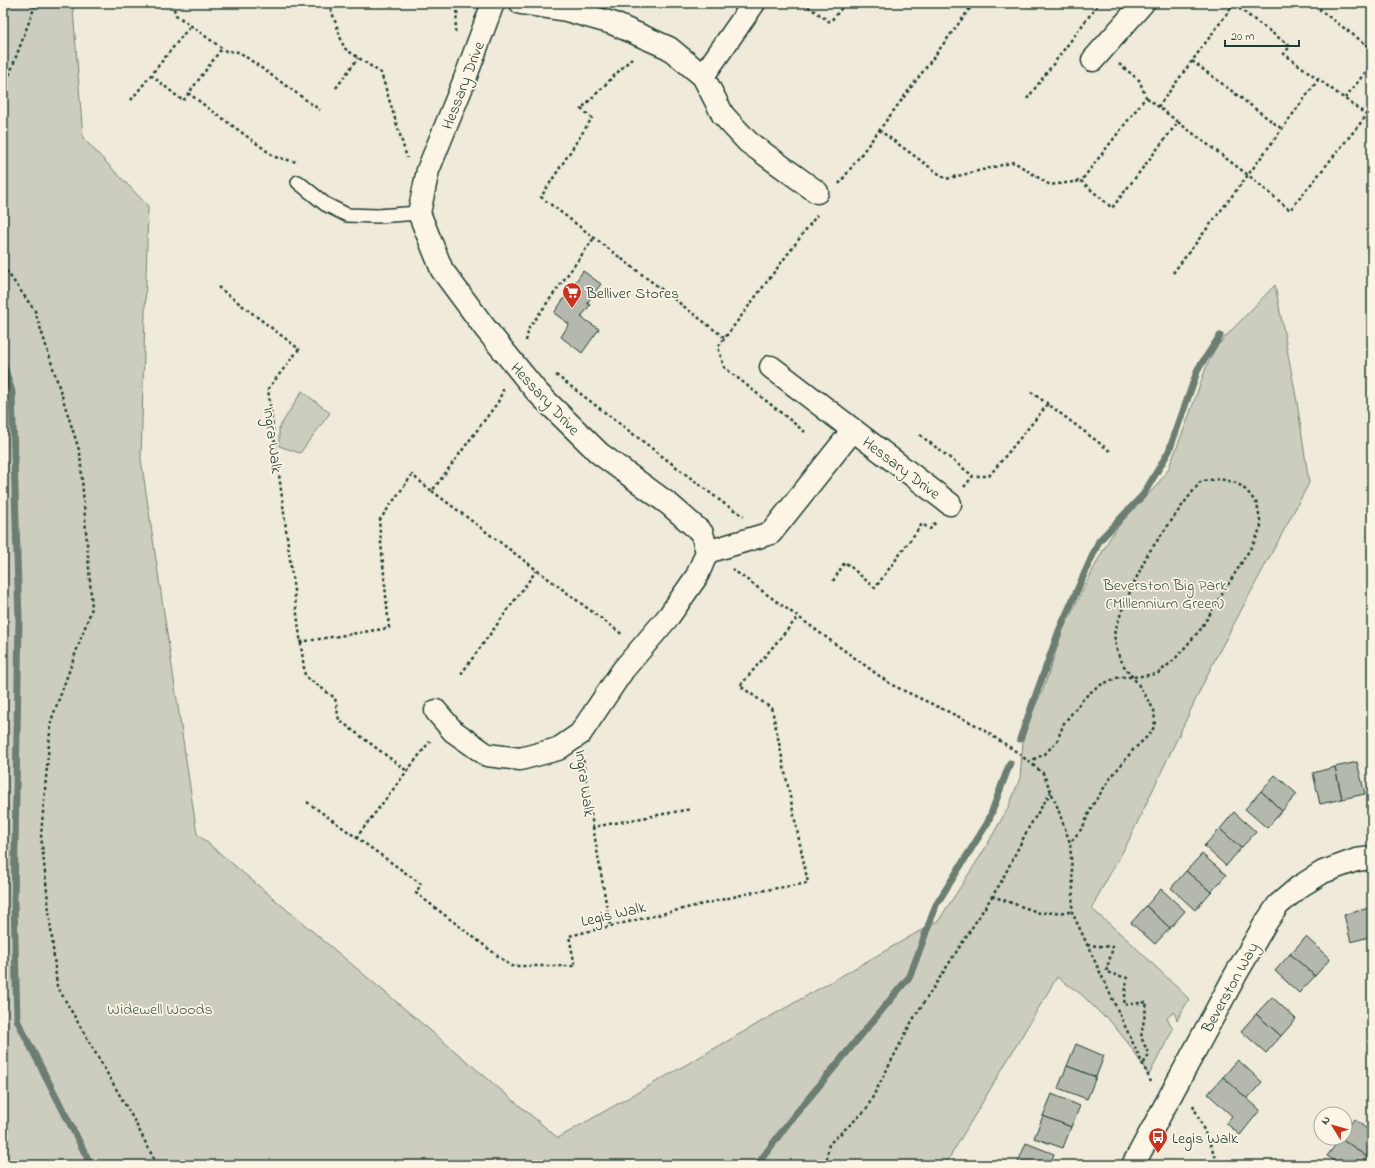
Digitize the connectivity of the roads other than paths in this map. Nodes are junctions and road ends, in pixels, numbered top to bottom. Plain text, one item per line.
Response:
1 (493, 3) edge
2 (521, 3) edge
3 (754, 3) edge
4 (1143, 3) edge
5 (1097, 55) road end
6 (703, 76) junction
7 (298, 182) dead end
8 (817, 192) road end
9 (419, 213) junction
10 (771, 367) dead end
11 (853, 430) junction
12 (950, 504) dead end
13 (707, 552) junction
14 (441, 716) road end
15 (1372, 858) edge
16 (1133, 1165) edge

1 - 9 street, Hessary Drive
2 - 6 street
3 - 6 street
4 - 5 street
6 - 8 street
7 - 9 lane
9 - 13 street, Hessary Drive
10 - 11 street, Hessary Drive
11 - 12 street, Hessary Drive
11 - 13 street, Hessary Drive
13 - 14 street, Ingra Walk
15 - 16 street, Beverston Way

